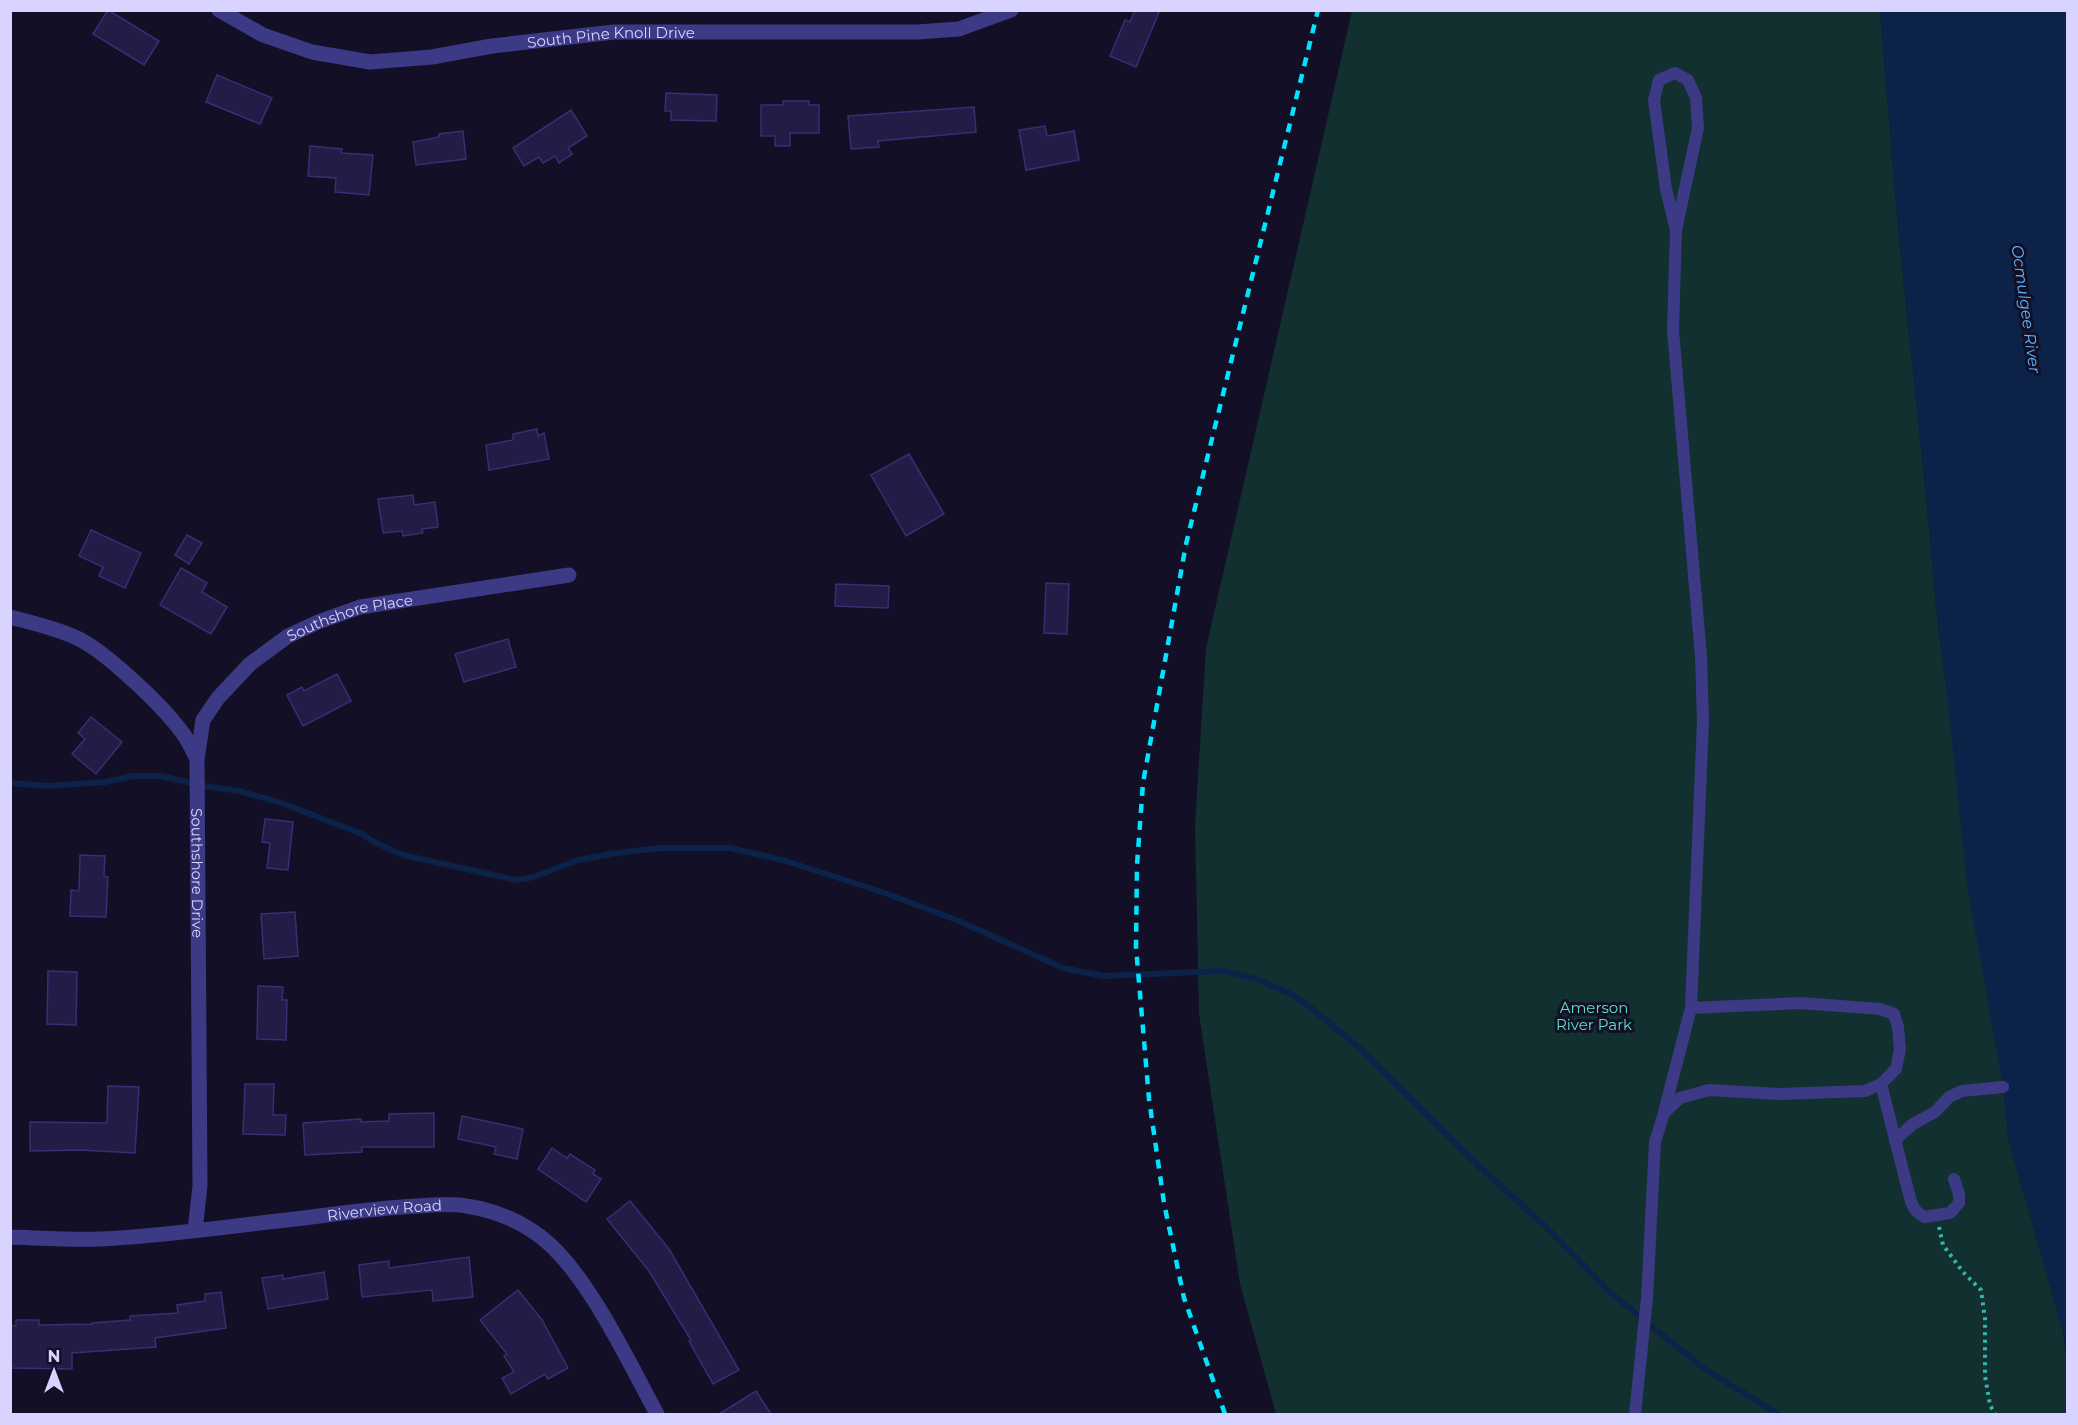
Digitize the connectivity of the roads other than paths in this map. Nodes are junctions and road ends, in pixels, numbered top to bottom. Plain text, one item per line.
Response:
1 (219, 10) edge
2 (1011, 10) edge
3 (1676, 230) junction
4 (569, 575) dead end
5 (10, 617) edge
6 (197, 759) junction
7 (1691, 1008) junction
8 (1881, 1084) junction
9 (2003, 1087) dead end
10 (1664, 1113) junction
11 (1896, 1140) junction
12 (1954, 1179) dead end
13 (195, 1230) junction
14 (10, 1238) edge
15 (657, 1414) edge
16 (1635, 1414) edge

1 - 2 street, South Pine Knoll Drive
3 - 3 lane
3 - 7 lane
4 - 6 street, Southshore Place
5 - 6 street, Southshore Drive
6 - 13 street, Southshore Drive
7 - 8 lane
7 - 10 lane
8 - 10 lane
8 - 11 lane
9 - 11 lane
10 - 16 lane
11 - 12 lane
13 - 14 street, Riverview Road
13 - 15 street, Riverview Road

